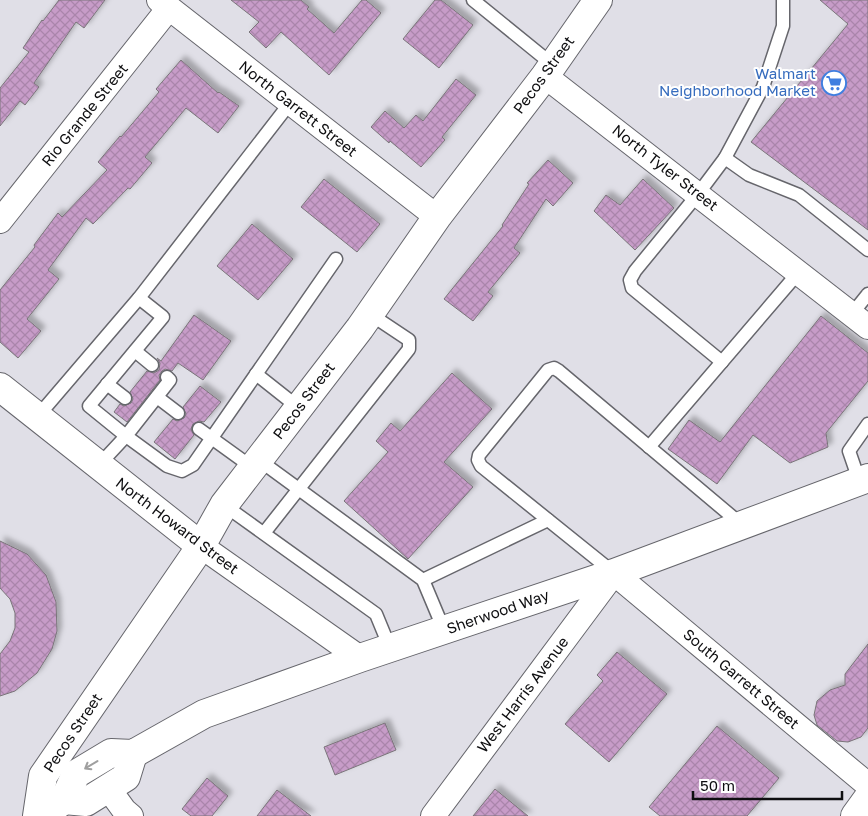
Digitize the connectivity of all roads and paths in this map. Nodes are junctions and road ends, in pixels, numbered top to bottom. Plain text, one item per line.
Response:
1 (473, 0) edge
2 (598, 0) edge
3 (783, 0) edge
4 (164, 4) edge
5 (549, 70) junction
6 (290, 103) junction
7 (725, 158) junction
8 (698, 194) junction
9 (437, 217) junction
10 (0, 221) edge
11 (868, 250) edge
12 (336, 259) dead end
13 (792, 267) junction
14 (868, 294) edge
15 (139, 298) junction
16 (370, 314) junction
17 (860, 320) edge
18 (135, 351) junction
19 (722, 362) junction
20 (152, 365) dead end
21 (256, 374) junction
22 (167, 377) dead end
23 (107, 384) junction
24 (0, 387) edge
25 (157, 396) junction
26 (125, 398) dead end
27 (299, 408) junction
28 (178, 413) dead end
29 (38, 416) junction
30 (868, 424) edge
31 (199, 429) dead end
32 (126, 436) junction
33 (211, 438) junction
34 (649, 447) junction
35 (256, 464) junction
36 (99, 465) junction
37 (865, 484) edge
38 (298, 489) junction
39 (224, 505) junction
40 (548, 520) junction
41 (743, 525) junction
42 (264, 533) junction
43 (201, 546) junction
44 (614, 573) junction
45 (423, 580) junction
46 (444, 630) junction
47 (390, 648) junction
48 (360, 658) junction
49 (133, 754) junction
50 (868, 785) edge
51 (108, 788) junction
52 (868, 798) edge
53 (64, 800) junction
54 (37, 816) edge
55 (42, 816) edge
56 (131, 816) edge
57 (433, 816) edge
58 (855, 816) edge

1 - 5 lane
2 - 5 street, Pecos Street
3 - 7 lane
4 - 6 street, North Garrett Street
4 - 10 street, Rio Grande Street
5 - 8 street, North Tyler Street
5 - 9 street, Pecos Street
6 - 9 street, North Garrett Street
6 - 15 lane
7 - 8 lane
7 - 11 lane
8 - 13 street, North Tyler Street
8 - 19 lane
9 - 16 street, Pecos Street
12 - 21 lane
13 - 17 street, North Tyler Street
13 - 19 lane
14 - 17 lane
15 - 18 lane
15 - 29 lane
16 - 27 street, Pecos Street
16 - 38 lane
18 - 20 lane
18 - 23 lane
19 - 34 lane
21 - 27 lane
21 - 33 lane
22 - 25 lane
23 - 26 lane
23 - 32 lane
24 - 29 street, North Howard Street
25 - 28 lane
25 - 32 lane
27 - 35 street, Pecos Street
29 - 36 street, North Howard Street
30 - 37 lane
31 - 33 lane
32 - 33 lane
32 - 36 lane
33 - 35 lane
34 - 40 lane
34 - 41 lane
35 - 38 lane
35 - 39 street, Pecos Street
36 - 43 street, North Howard Street
37 - 41 street, Sherwood Way
38 - 42 lane
38 - 45 lane
39 - 42 lane
39 - 43 street, Pecos Street
40 - 44 lane
40 - 45 lane
41 - 44 street, Sherwood Way
42 - 47 lane
43 - 48 street, North Howard Street
43 - 54 street, Pecos Street
44 - 46 street, Sherwood Way
44 - 50 street, South Garrett Street
44 - 57 street, West Harris Avenue
45 - 46 lane
46 - 47 street, Sherwood Way
47 - 48 street, Sherwood Way
48 - 49 street, Sherwood Way
49 - 51 street
49 -> 53 street, Sherwood Way
51 - 53 street
51 - 56 street
52 - 58 street
53 - 55 street, Sherwood Way

